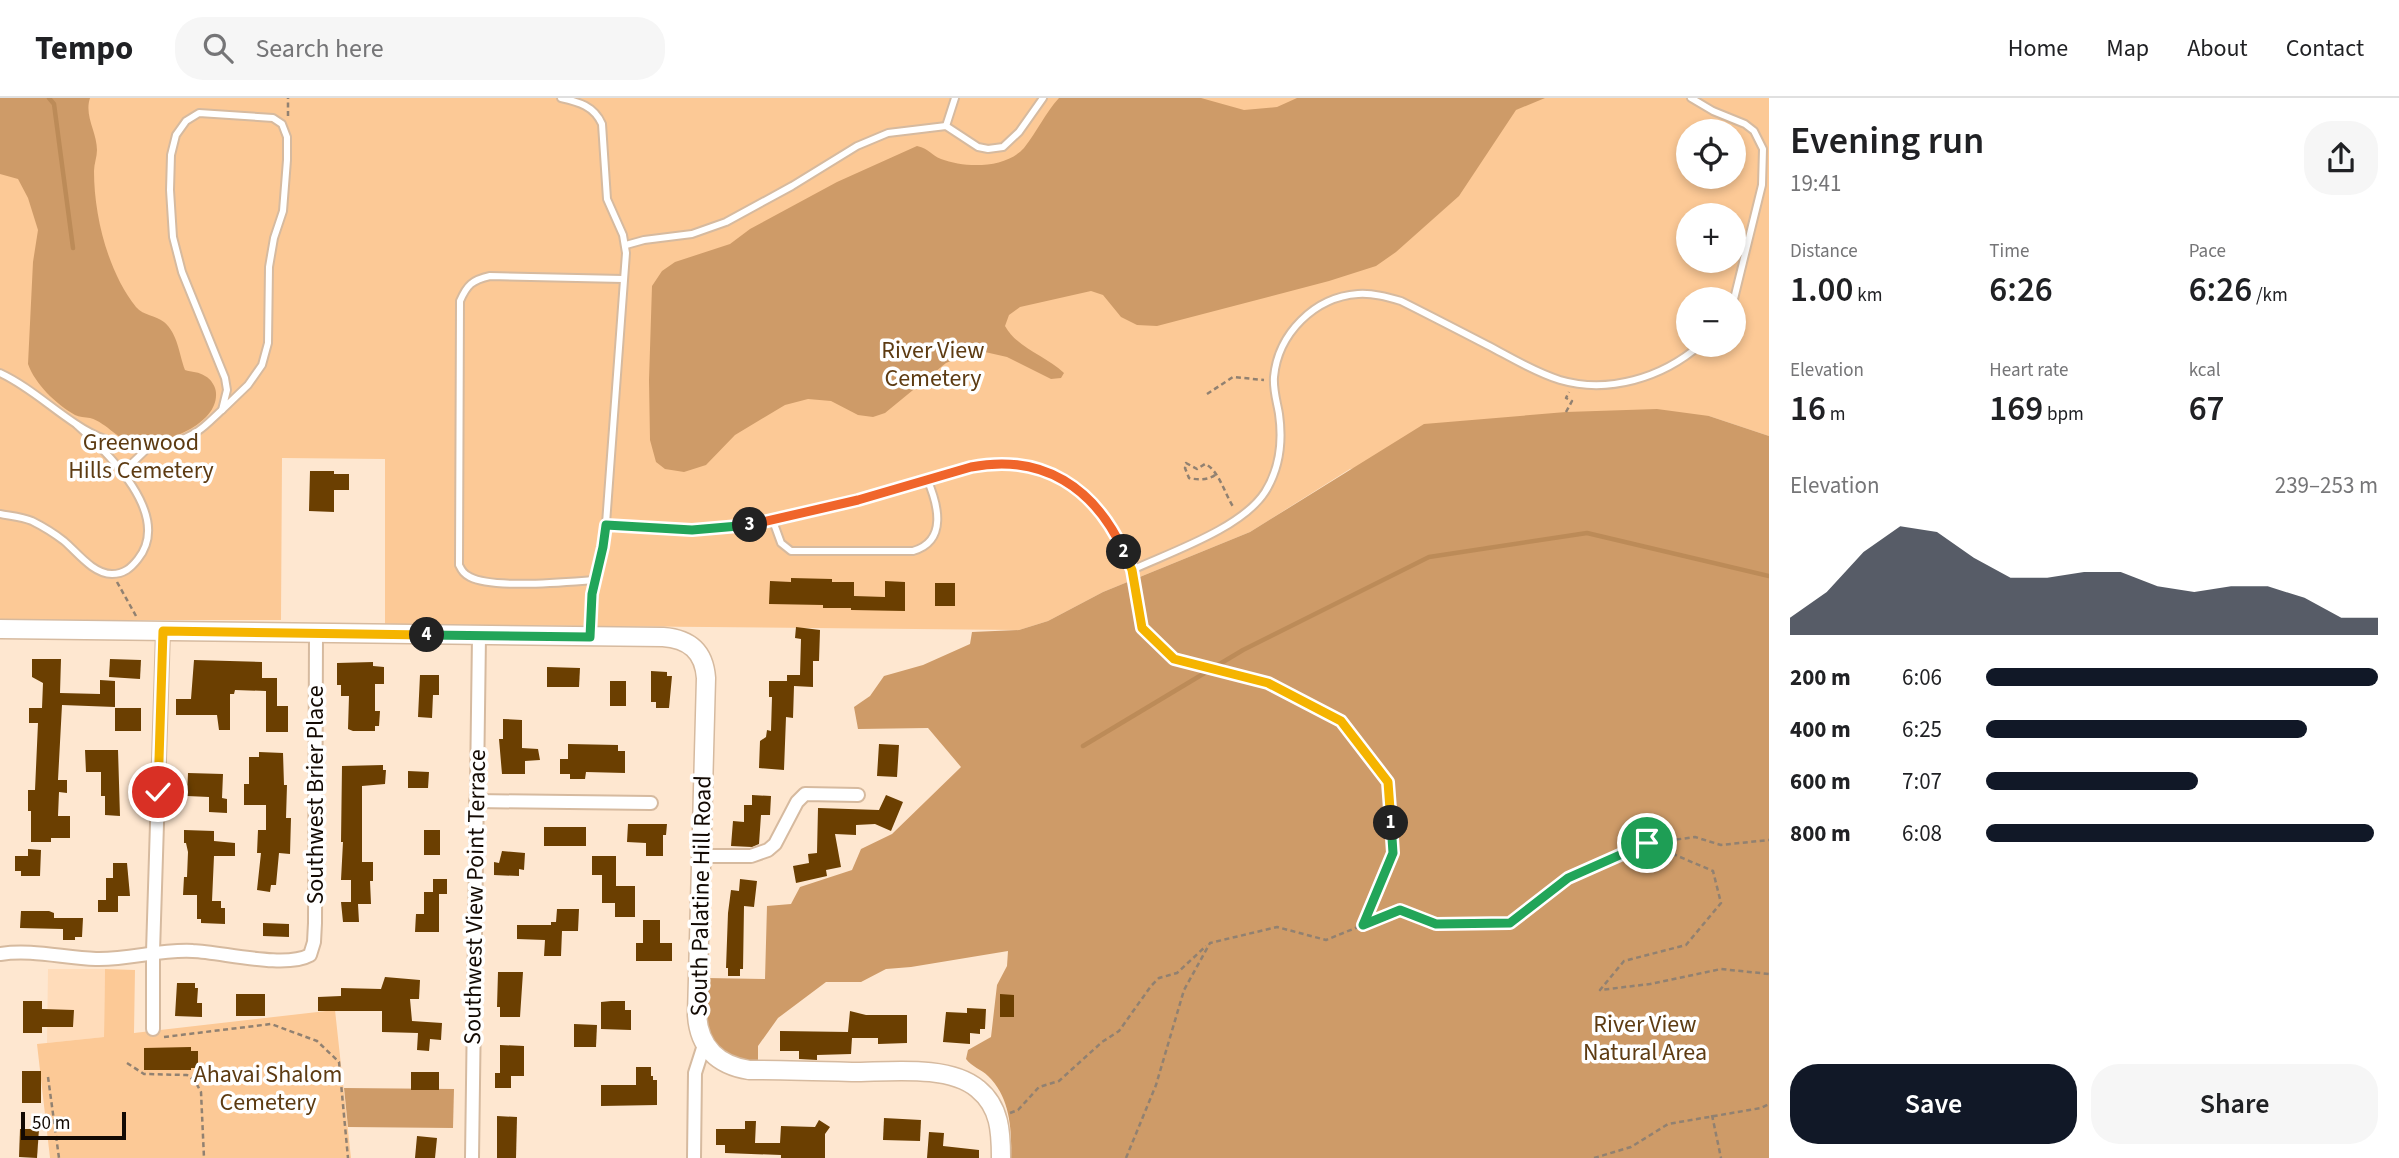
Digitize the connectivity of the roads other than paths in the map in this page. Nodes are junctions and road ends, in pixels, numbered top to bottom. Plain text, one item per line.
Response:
1 (561, 98) edge
2 (955, 98) edge
3 (1043, 98) edge
4 (1691, 98) edge
5 (946, 126) junction
6 (626, 245) junction
7 (623, 279) junction
8 (1737, 287) edge
9 (1682, 357) edge
10 (0, 373) edge
11 (222, 410) junction
12 (77, 425) junction
13 (149, 446) junction
14 (124, 476) junction
15 (927, 479) junction
16 (0, 514) edge
17 (774, 521) junction
18 (606, 525) junction
19 (594, 580) junction
20 (0, 629) edge
21 (163, 631) junction
22 (316, 633) junction
23 (479, 636) junction
24 (590, 637) junction
25 (858, 795) dead end
26 (476, 801) junction
27 (652, 803) dead end
28 (702, 856) junction
29 (153, 952) junction
30 (0, 954) edge
31 (152, 1033) road end
32 (704, 1045) junction
33 (472, 1158) edge
34 (694, 1158) edge
35 (1001, 1158) edge

1 - 6 lane
2 - 5 lane
3 - 5 lane
4 - 8 lane
5 - 6 lane
6 - 7 lane
7 - 18 lane
7 - 19 lane
9 - 15 lane
10 - 12 lane
11 - 11 lane
11 - 13 lane
12 - 13 lane
12 - 14 lane
13 - 14 lane
14 - 16 lane
15 - 17 lane
15 - 17 lane
17 - 18 lane
18 - 19 lane
19 - 24 lane
20 - 21 street, South Palatine Hill Road
21 - 22 street, South Palatine Hill Road
21 - 29 street
22 - 23 street, South Palatine Hill Road
22 - 29 street, Southwest Brier Place
23 - 24 street, South Palatine Hill Road
23 - 26 street, Southwest View Point Terrace
24 - 28 street, South Palatine Hill Road
25 - 28 street
26 - 27 street
26 - 33 street, Southwest View Point Terrace
28 - 32 street, South Palatine Hill Road
29 - 30 street
29 - 31 street
32 - 34 street
32 - 35 street, South Palatine Hill Road

